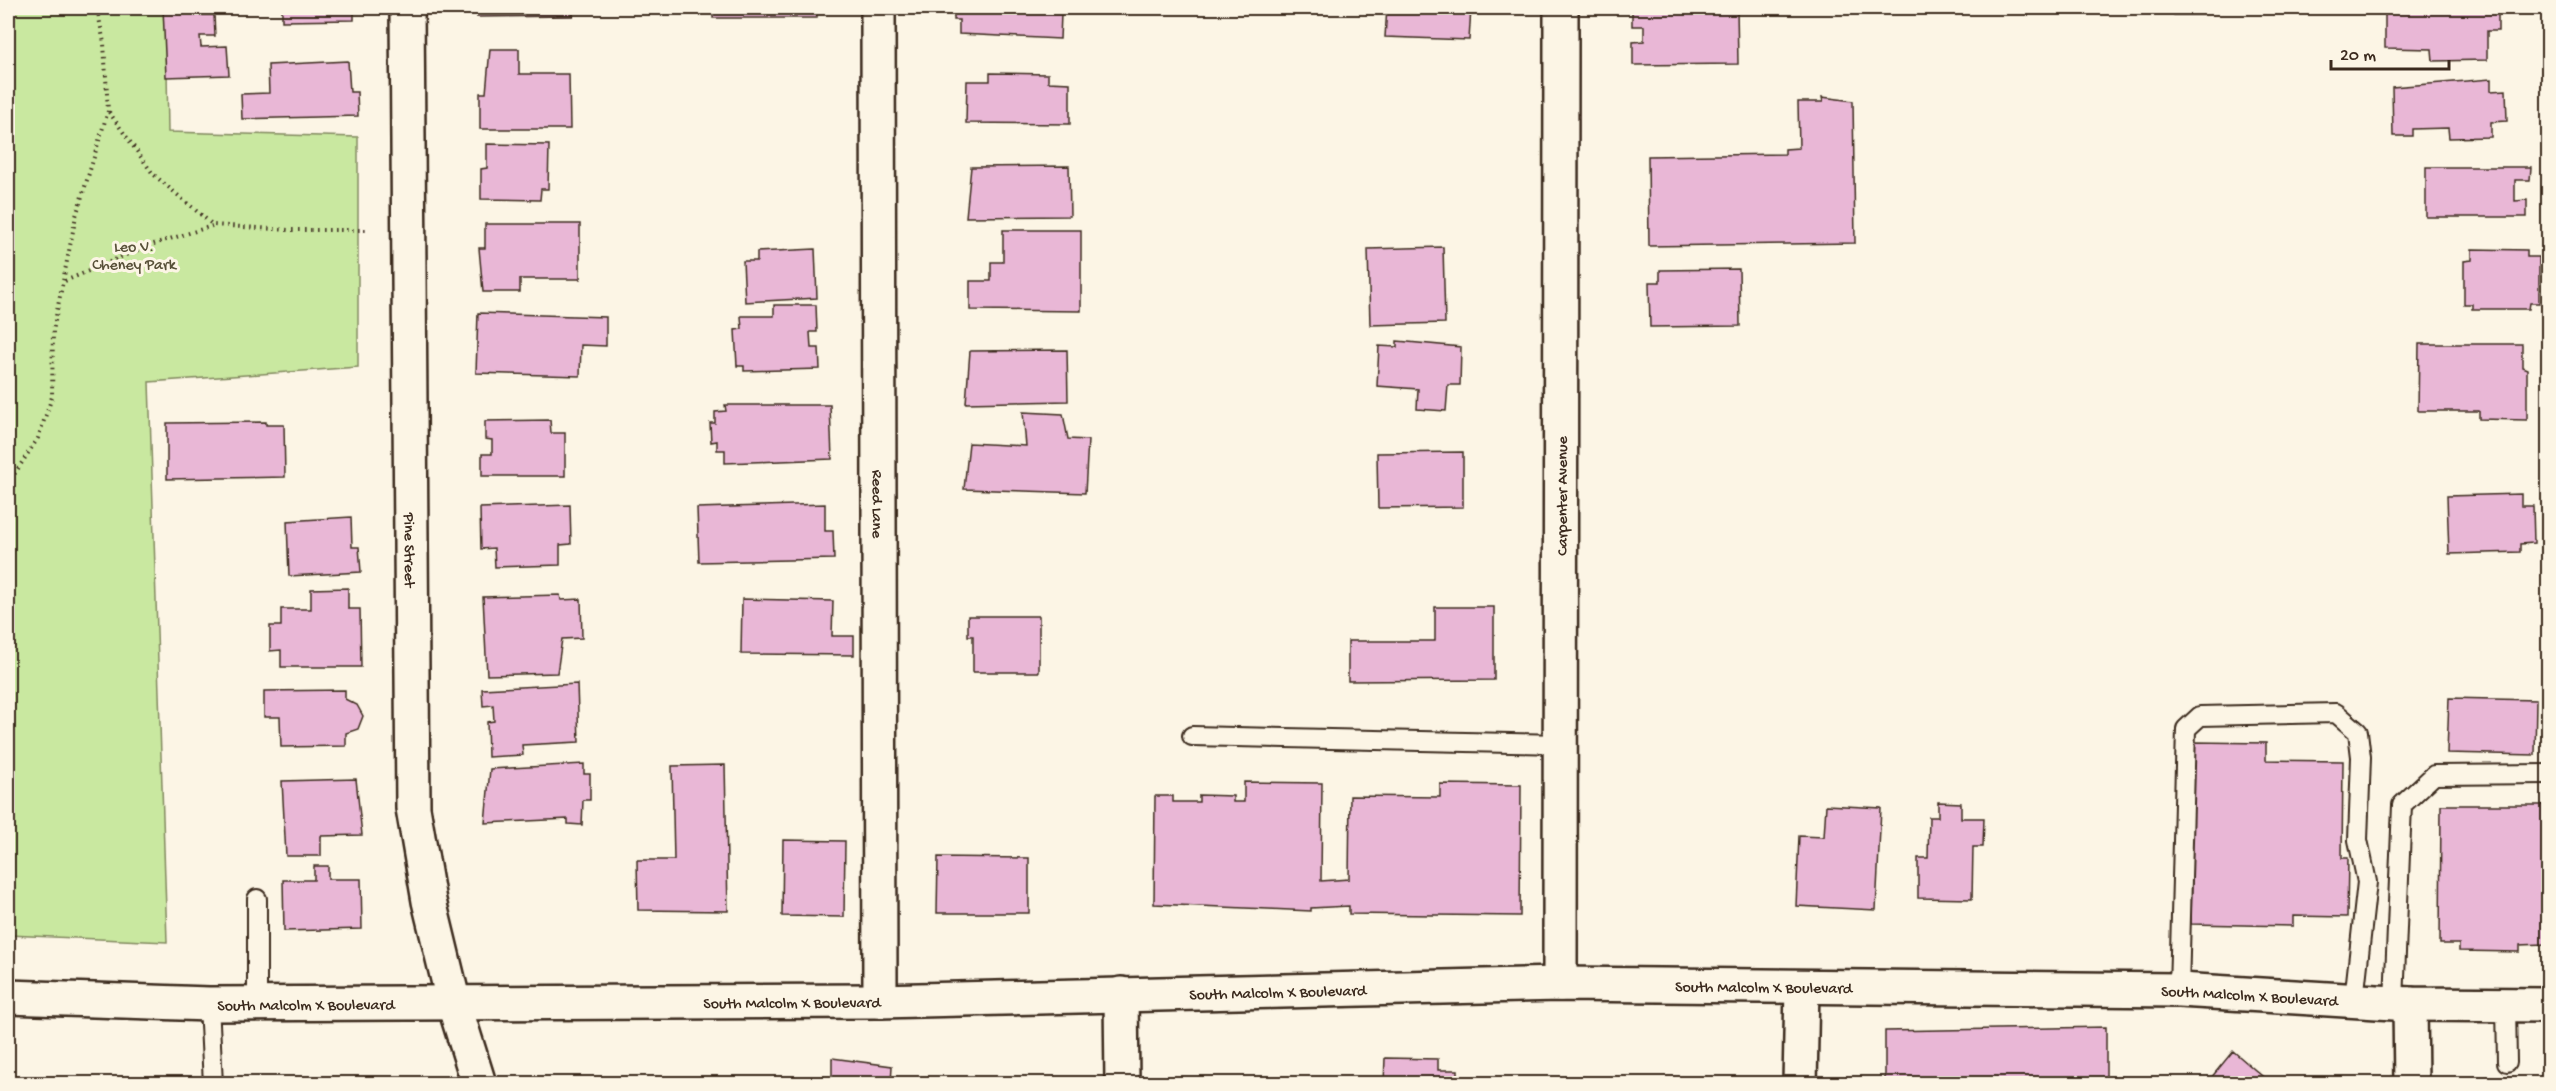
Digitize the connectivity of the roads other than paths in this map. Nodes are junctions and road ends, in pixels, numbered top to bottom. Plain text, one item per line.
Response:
1 (407, 8) edge
2 (878, 8) edge
3 (1561, 8) edge
4 (1192, 736) dead end
5 (1561, 744) junction
6 (2548, 774) edge
7 (257, 899) dead end
8 (1560, 984) junction
9 (1802, 987) junction
10 (2179, 990) junction
11 (1121, 994) junction
12 (8, 997) edge
13 (2354, 1000) junction
14 (880, 1001) junction
15 (2402, 1003) junction
16 (209, 1004) junction
17 (257, 1004) junction
18 (454, 1004) junction
19 (2506, 1005) junction
20 (2548, 1005) edge
21 (2507, 1062) dead end
22 (213, 1083) edge
23 (479, 1083) edge
24 (1122, 1083) edge
25 (1800, 1083) edge
26 (2411, 1083) edge

1 - 18 street, Pine Street
2 - 14 street, Reed Lane
3 - 5 street, Carpenter Avenue
4 - 5 lane
5 - 8 street, Carpenter Avenue
6 - 15 lane
7 - 17 lane
8 - 9 street, South Malcolm X Boulevard
8 - 11 street, South Malcolm X Boulevard
9 - 10 street, South Malcolm X Boulevard
9 - 25 street
10 - 13 street, South Malcolm X Boulevard
10 - 13 lane
11 - 14 street, South Malcolm X Boulevard
11 - 24 street
12 - 16 street, South Malcolm X Boulevard
13 - 15 street, South Malcolm X Boulevard
14 - 18 street, South Malcolm X Boulevard
15 - 19 street, South Malcolm X Boulevard
15 - 26 street
16 - 17 street, South Malcolm X Boulevard
16 - 22 lane
17 - 18 street, South Malcolm X Boulevard
18 - 23 street, Pine Street
19 - 20 street, South Malcolm X Boulevard
19 - 21 lane

